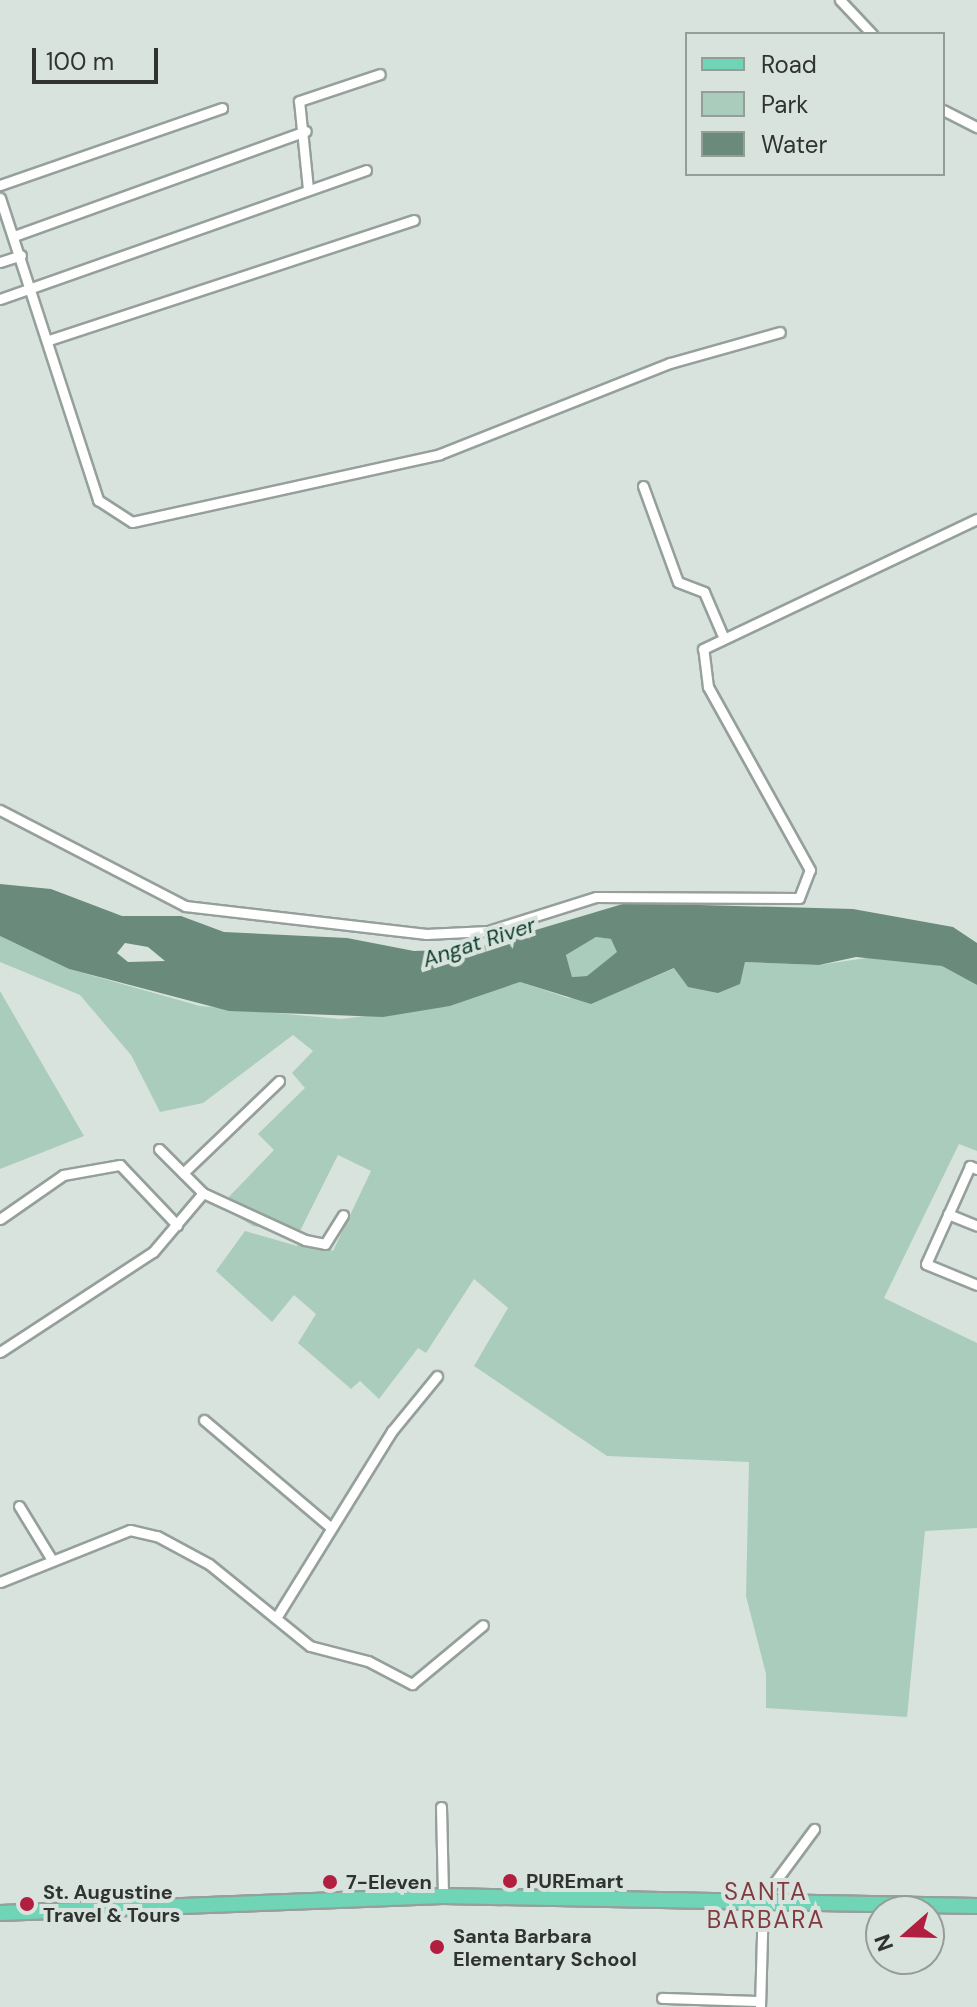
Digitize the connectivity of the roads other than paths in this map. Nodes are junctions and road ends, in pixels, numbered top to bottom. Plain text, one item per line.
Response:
1 (840, 0) edge
2 (870, 32) edge
3 (380, 74) dead end
4 (222, 108) dead end
5 (945, 111) edge
6 (977, 127) edge
7 (306, 131) junction
8 (366, 170) dead end
9 (0, 185) edge
10 (308, 189) junction
11 (0, 198) edge
12 (414, 220) dead end
13 (4, 223) edge
14 (14, 236) junction
15 (21, 255) junction
16 (0, 262) edge
17 (33, 287) junction
18 (0, 299) edge
19 (780, 332) dead end
20 (49, 340) junction
21 (643, 486) dead end
22 (977, 519) edge
23 (722, 634) junction
24 (0, 810) edge
25 (279, 1081) dead end
26 (159, 1149) dead end
27 (977, 1169) edge
28 (183, 1173) junction
29 (203, 1193) junction
30 (948, 1214) junction
31 (343, 1215) dead end
32 (0, 1219) edge
33 (177, 1225) junction
34 (977, 1226) edge
35 (977, 1285) edge
36 (0, 1352) edge
37 (437, 1376) dead end
38 (204, 1420) dead end
39 (19, 1506) dead end
40 (330, 1527) junction
41 (52, 1560) junction
42 (0, 1582) edge
43 (276, 1618) junction
44 (483, 1625) dead end
45 (441, 1807) dead end
46 (814, 1829) dead end
47 (443, 1896) junction
48 (764, 1900) junction
49 (977, 1906) edge
50 (0, 1913) edge
51 (662, 1998) dead end
52 (760, 2004) edge

1 - 2 street
3 - 7 street
4 - 9 street
5 - 6 street
7 - 10 street
7 - 14 street
8 - 10 street
10 - 17 street
11 - 13 street
12 - 20 street
13 - 14 street
14 - 15 street
15 - 16 street
15 - 17 street
17 - 18 street
17 - 20 street
19 - 20 street
21 - 23 street
22 - 23 street
23 - 24 street
25 - 28 street
26 - 28 street
27 - 30 street
28 - 29 street
29 - 31 street
29 - 33 street
30 - 34 street
30 - 35 street
32 - 33 street
33 - 36 street
37 - 40 street
38 - 40 street
39 - 41 street
40 - 43 street
41 - 42 street
41 - 43 street
43 - 44 street
45 - 47 street
46 - 48 street
47 - 48 main road
47 - 50 main road
48 - 49 main road
48 - 52 street
51 - 52 street

